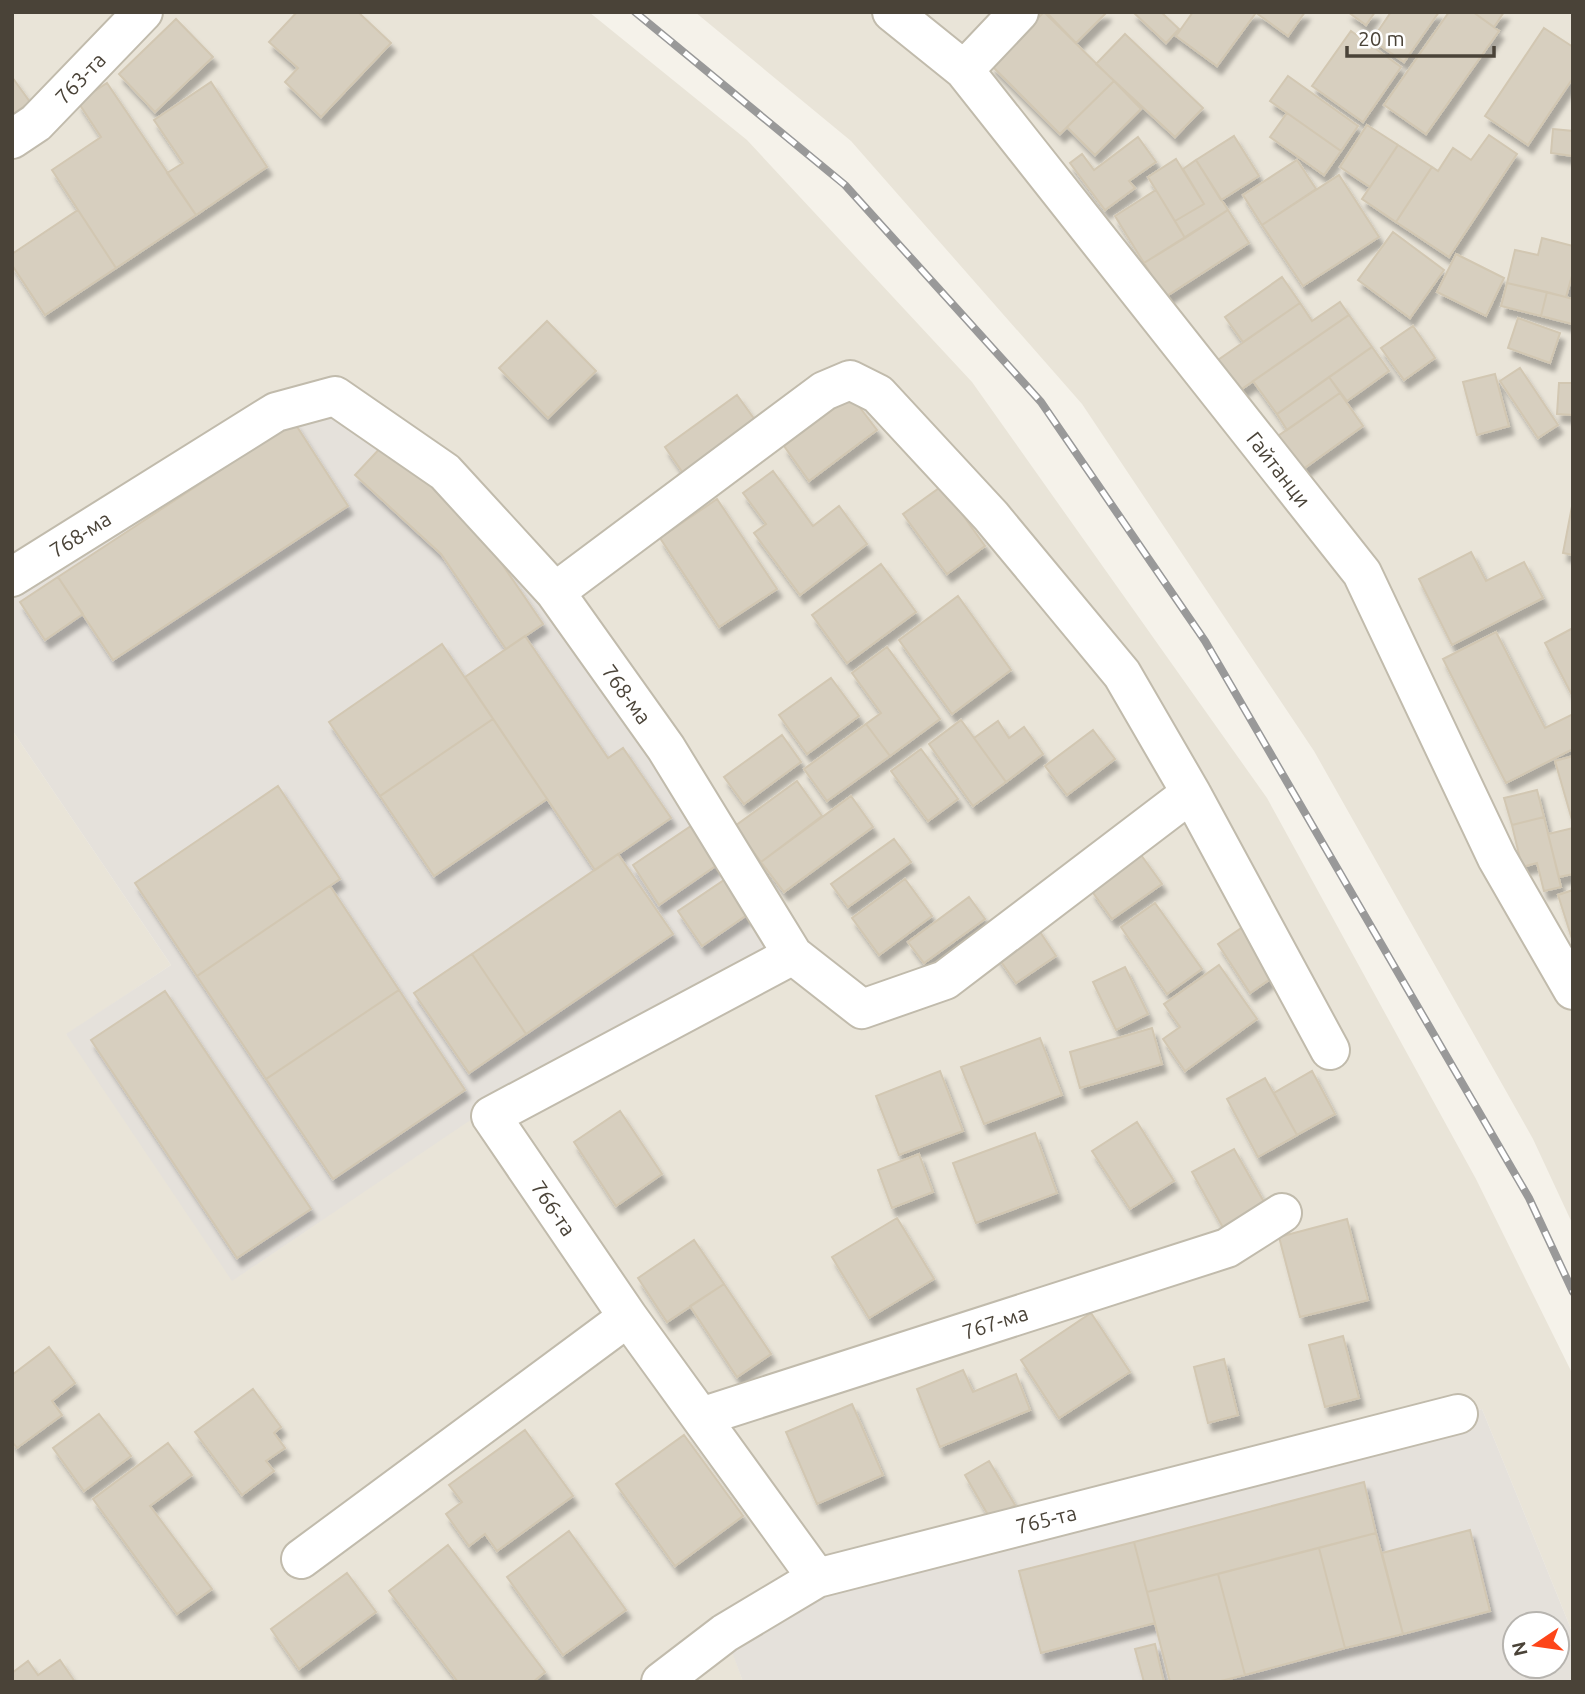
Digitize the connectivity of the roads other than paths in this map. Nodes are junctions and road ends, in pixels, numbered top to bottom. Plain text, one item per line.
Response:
1 (143, 12) edge
2 (892, 12) edge
3 (1019, 12) edge
4 (964, 69) junction
5 (12, 139) edge
6 (12, 577) edge
7 (555, 592) junction
8 (1191, 793) junction
9 (793, 955) junction
10 (1573, 990) edge
11 (1330, 1050) dead end
12 (1282, 1213) dead end
13 (628, 1318) junction
14 (1458, 1414) dead end
15 (701, 1417) junction
16 (301, 1559) dead end
17 (817, 1578) junction
18 (661, 1682) edge

1 - 5 street, 763-та
2 - 4 street, Гайтанци
3 - 4 street
4 - 10 street, Гайтанци
6 - 7 street, 768-ма
7 - 8 street
7 - 9 street, 768-ма
8 - 9 street, 768-ма
8 - 11 street
9 - 13 street, 766-та
12 - 15 street, 767-ма
13 - 15 street, 766-та
13 - 16 street
14 - 17 street, 765-та
15 - 17 street, 766-та
17 - 18 street, 765-та

